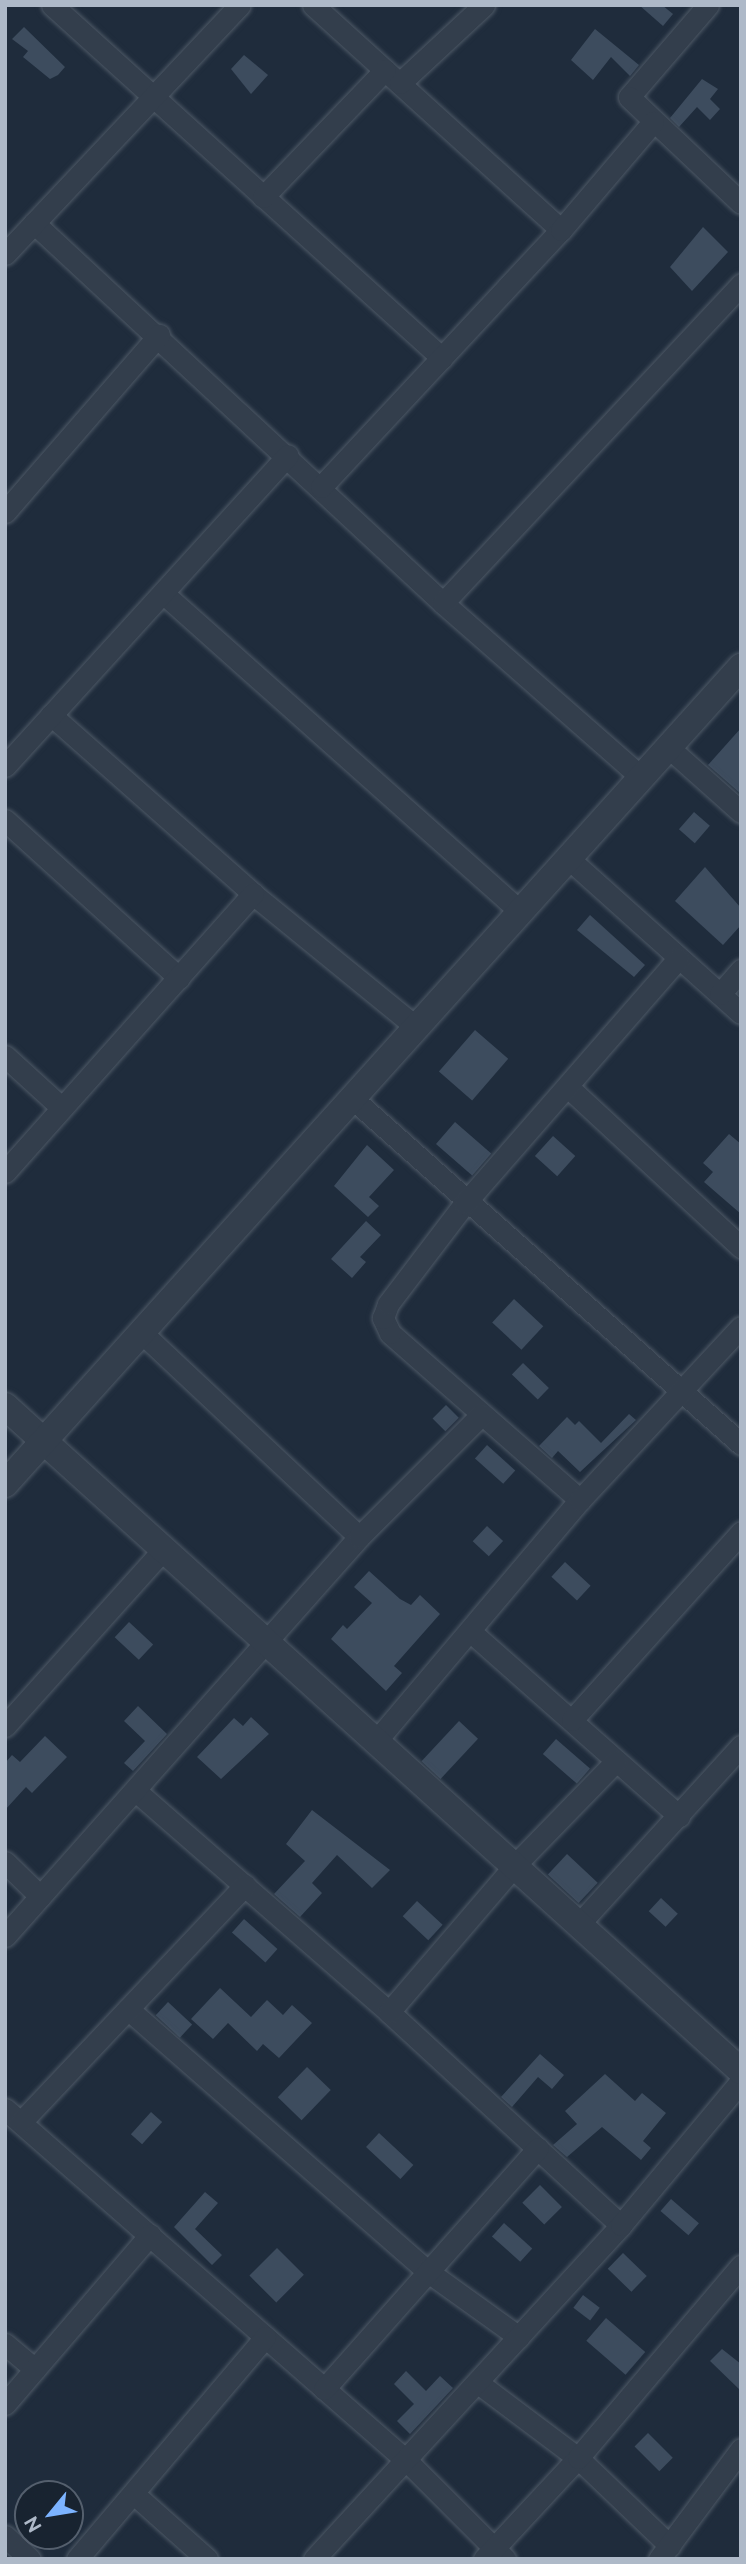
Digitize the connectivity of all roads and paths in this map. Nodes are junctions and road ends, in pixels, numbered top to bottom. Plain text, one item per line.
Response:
1 (52, 5) edge
2 (240, 5) edge
3 (313, 5) edge
4 (484, 5) edge
5 (708, 5) edge
6 (392, 77) junction
7 (153, 97) junction
8 (653, 122) junction
9 (263, 197) junction
10 (741, 203) edge
11 (34, 223) junction
12 (561, 230) junction
13 (5, 254) edge
14 (741, 284) edge
15 (159, 335) junction
16 (442, 358) junction
17 (288, 455) junction
18 (321, 487) junction
19 (5, 512) edge
20 (164, 594) junction
21 (443, 603) junction
22 (741, 667) edge
23 (51, 715) junction
24 (668, 747) junction
25 (5, 765) edge
26 (641, 777) junction
27 (741, 812) edge
28 (5, 820) edge
29 (568, 858) junction
30 (253, 894) junction
31 (520, 911) junction
32 (678, 959) junction
33 (741, 970) edge
34 (179, 978) junction
35 (720, 994) junction
36 (741, 1013) edge
37 (416, 1027) junction
38 (5, 1056) edge
39 (568, 1087) junction
40 (352, 1098) junction
41 (61, 1107) junction
42 (5, 1172) edge
43 (465, 1203) junction
44 (741, 1247) edge
45 (741, 1327) edge
46 (141, 1332) junction
47 (681, 1390) junction
48 (5, 1406) edge
49 (481, 1415) junction
50 (44, 1441) junction
51 (741, 1444) edge
52 (5, 1483) edge
53 (580, 1500) junction
54 (741, 1532) edge
55 (359, 1537) junction
56 (163, 1549) junction
57 (471, 1632) junction
58 (268, 1643) junction
59 (572, 1720) junction
60 (5, 1726) edge
61 (376, 1741) junction
62 (741, 1745) edge
63 (617, 1761) junction
64 (137, 1792) junction
65 (679, 1816) junction
66 (5, 1862) edge
67 (514, 1866) junction
68 (245, 1885) junction
69 (40, 1896) junction
70 (579, 1924) junction
71 (5, 1936) edge
72 (128, 2009) junction
73 (389, 2012) junction
74 (741, 2071) edge
75 (741, 2081) edge
76 (13, 2116) edge
77 (538, 2148) junction
78 (621, 2225) junction
79 (150, 2235) junction
80 (741, 2266) edge
81 (427, 2271) junction
82 (265, 2337) junction
83 (519, 2337) junction
84 (5, 2344) edge
85 (35, 2369) junction
86 (478, 2383) junction
87 (324, 2389) junction
88 (5, 2404) edge
89 (741, 2449) edge
90 (578, 2458) junction
91 (407, 2461) junction
92 (134, 2494) junction
93 (5, 2536) edge
94 (664, 2553) edge
95 (495, 2554) edge
96 (30, 2559) edge
97 (77, 2559) edge
98 (207, 2559) edge
99 (314, 2559) edge

1 - 7 street
2 - 7 street
3 - 6 street
4 - 6 street
5 - 8 street
6 - 9 street
6 - 12 street
7 - 9 street
7 - 11 street
8 - 10 street
8 - 12 street
9 - 16 street
11 - 13 street
11 - 15 street
12 - 16 street
14 - 21 street
15 - 17 street
15 - 19 street
16 - 18 street
17 - 18 street
17 - 20 street
18 - 21 street
20 - 23 street
20 - 31 street
21 - 26 street
22 - 24 street
23 - 25 street
23 - 30 street
24 - 26 street
24 - 27 street
26 - 29 street
28 - 34 street
29 - 31 street
29 - 32 street
30 - 34 street
30 - 37 street
31 - 37 street
32 - 35 street
32 - 39 street
33 - 35 street
34 - 41 street
35 - 36 street
37 - 40 street
38 - 41 street
39 - 43 street
39 - 44 street
40 - 43 street
40 - 46 street
41 - 42 street
43 - 47 street
43 - 49 street
45 - 47 street
46 - 50 street
46 - 55 street
47 - 51 street
47 - 53 street
48 - 50 street
49 - 53 street
49 - 55 street
50 - 52 street
50 - 56 street
53 - 57 street
54 - 59 street
55 - 58 street
56 - 58 street
56 - 60 street
57 - 59 street
57 - 61 street
58 - 61 street
58 - 64 street
59 - 63 street
61 - 67 street
62 - 65 street
63 - 65 street
63 - 67 street
64 - 68 street
64 - 69 street
65 - 70 street
66 - 69 street
67 - 70 street
67 - 73 street
68 - 72 street
68 - 73 street
69 - 71 street
70 - 74 street
72 - 76 street
72 - 81 street
73 - 77 street
75 - 78 street
76 - 79 street
77 - 78 street
77 - 81 street
78 - 83 street
79 - 82 street
79 - 85 street
80 - 90 street
81 - 83 street
81 - 87 street
82 - 87 street
82 - 92 street
83 - 86 street
84 - 85 street
85 - 88 street
86 - 90 street
86 - 91 street
87 - 91 street
89 - 94 street
90 - 94 street
90 - 95 street
91 - 95 street
91 - 99 street
92 - 97 street
92 - 98 street
93 - 96 street

